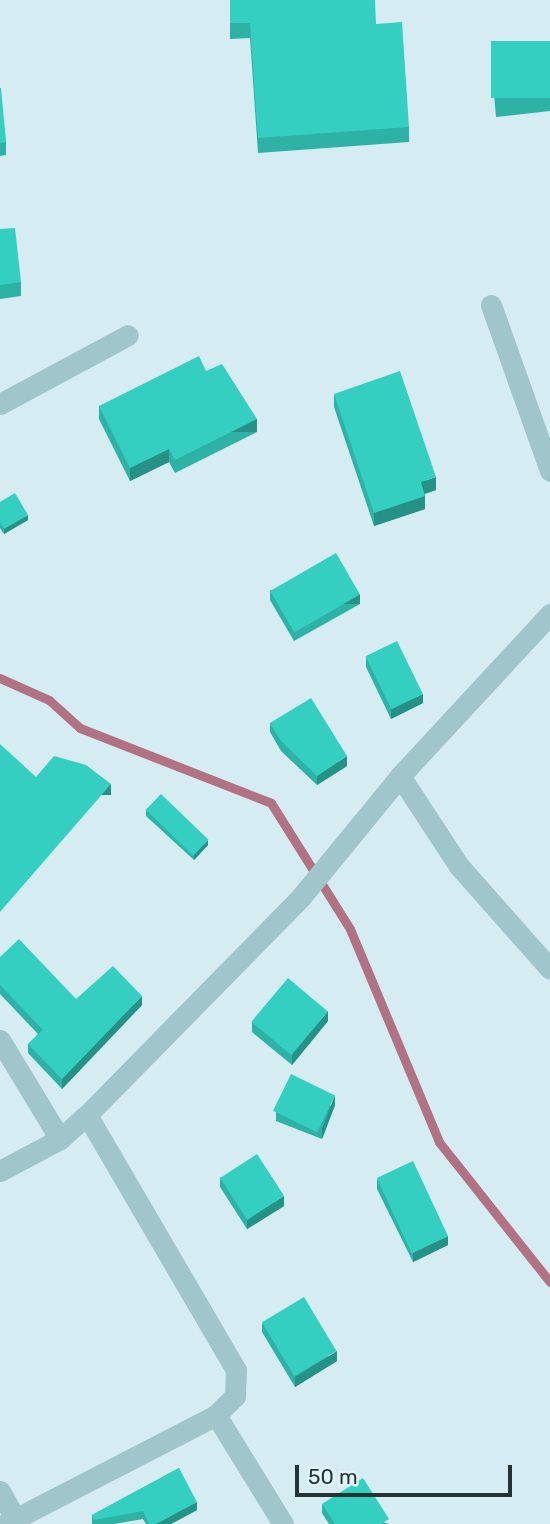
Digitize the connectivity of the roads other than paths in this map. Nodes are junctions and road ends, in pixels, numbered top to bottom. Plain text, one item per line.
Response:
1 (491, 305) dead end
2 (128, 335) dead end
3 (0, 404) edge
4 (550, 471) edge
5 (550, 614) edge
6 (400, 776) junction
7 (550, 969) edge
8 (0, 1040) edge
9 (87, 1115) junction
10 (60, 1139) junction
11 (0, 1171) edge
12 (216, 1415) junction
13 (0, 1491) edge
14 (13, 1522) edge
15 (283, 1524) edge

1 - 4 street
2 - 3 street
5 - 6 street
6 - 7 street
6 - 9 street
8 - 10 street
9 - 10 street
9 - 12 street
10 - 11 street
12 - 14 street
12 - 15 street
13 - 14 street

